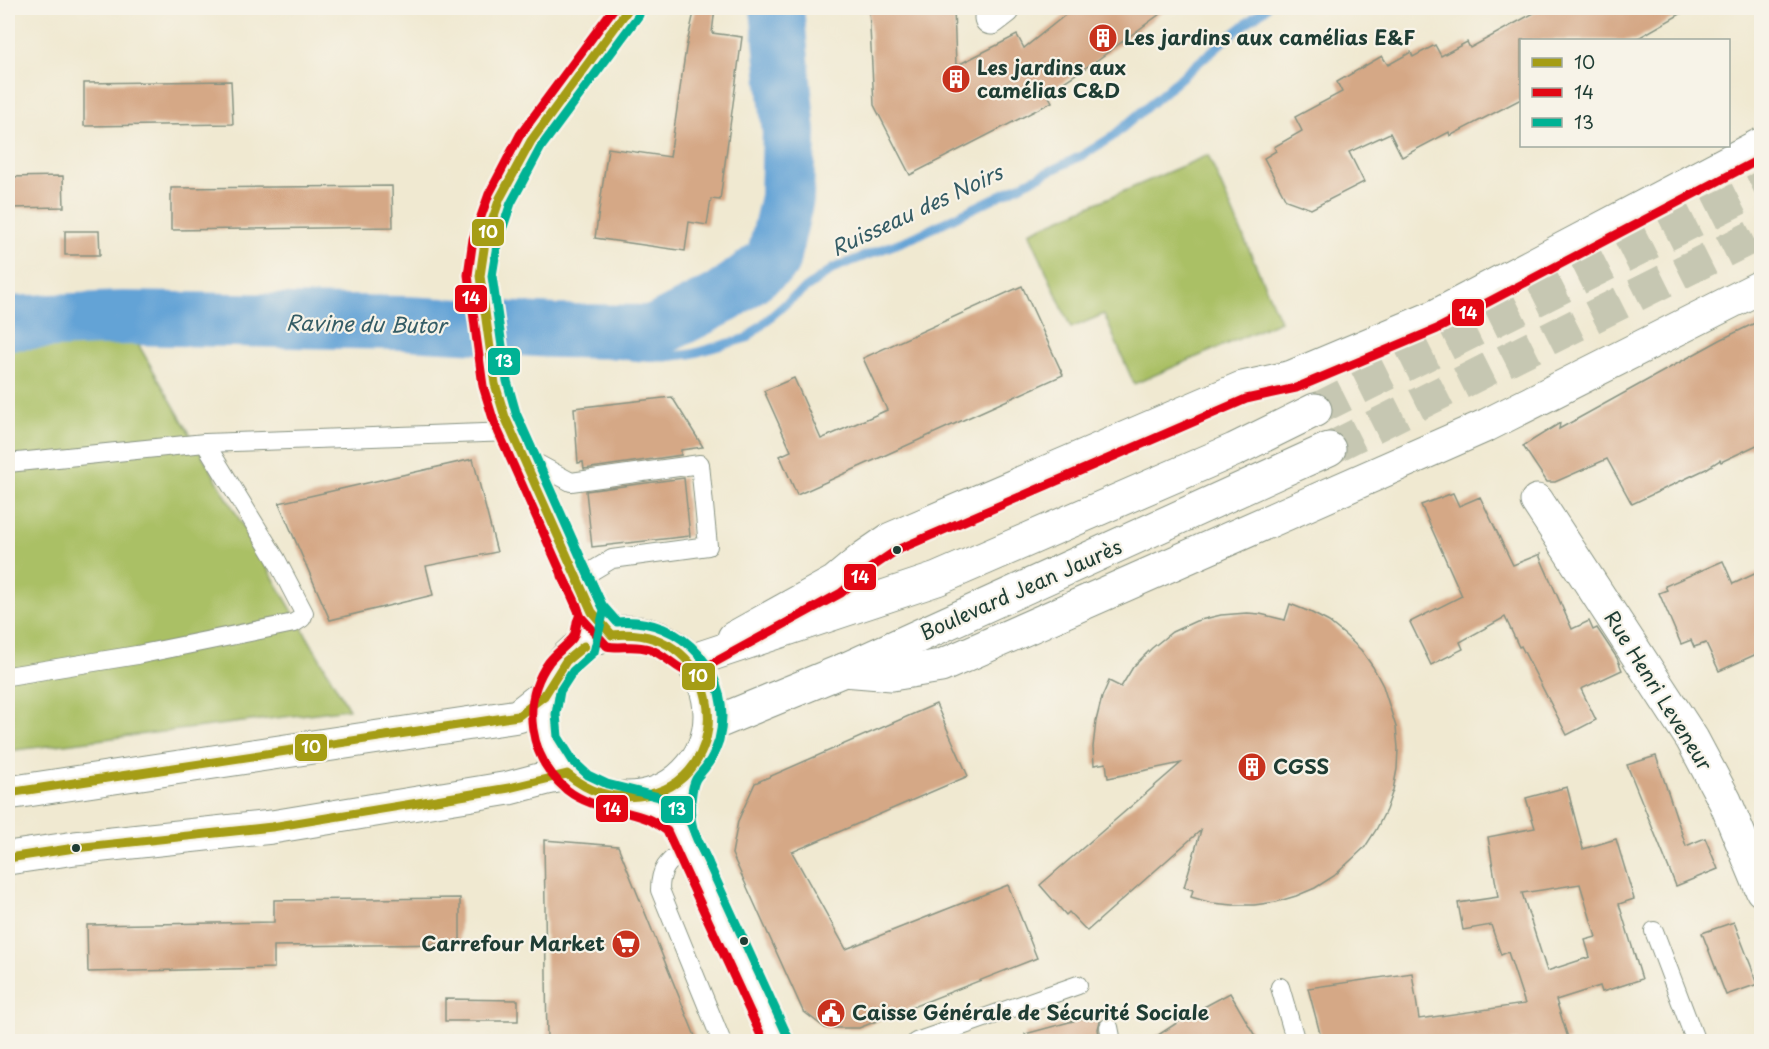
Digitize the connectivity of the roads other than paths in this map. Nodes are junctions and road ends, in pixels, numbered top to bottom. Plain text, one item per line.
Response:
1 (629, 8) edge
2 (1761, 144) edge
3 (1761, 286) edge
4 (1315, 410) tunnel mouth
5 (205, 443) junction
6 (516, 443) junction
7 (1329, 450) tunnel mouth
8 (8, 463) edge
9 (1537, 501) dead end
10 (577, 580) junction
11 (596, 631) junction
12 (691, 661) junction
13 (844, 670) junction
14 (8, 676) edge
15 (546, 694) junction
16 (710, 725) junction
17 (567, 774) junction
18 (683, 777) junction
19 (8, 794) edge
20 (615, 798) junction
21 (682, 835) junction
22 (8, 858) edge
23 (1761, 890) edge
24 (1654, 931) dead end
25 (1078, 985) dead end
26 (1280, 987) dead end
27 (722, 1041) edge
28 (777, 1041) edge
29 (916, 1041) edge
30 (1296, 1041) edge
31 (1696, 1041) edge

1 - 6 street
2 - 12 street
3 - 13 street
4 - 12 street
5 - 6 lane
5 - 8 lane
5 - 14 lane
6 - 10 street
6 - 10 lane
7 - 13 street, Boulevard Jean Jaurès
9 - 23 street, Rue Henri Leveneur
10 - 11 street
11 - 12 street
11 - 15 street
12 - 16 street
13 - 16 street, Boulevard Jean Jaurès
15 - 17 street
15 - 19 street
16 - 18 street
17 - 20 street
17 - 22 street
18 - 20 street
18 - 21 street
20 - 21 street
21 - 27 lane
21 - 28 street
24 - 31 lane
25 - 29 lane
26 - 30 lane

